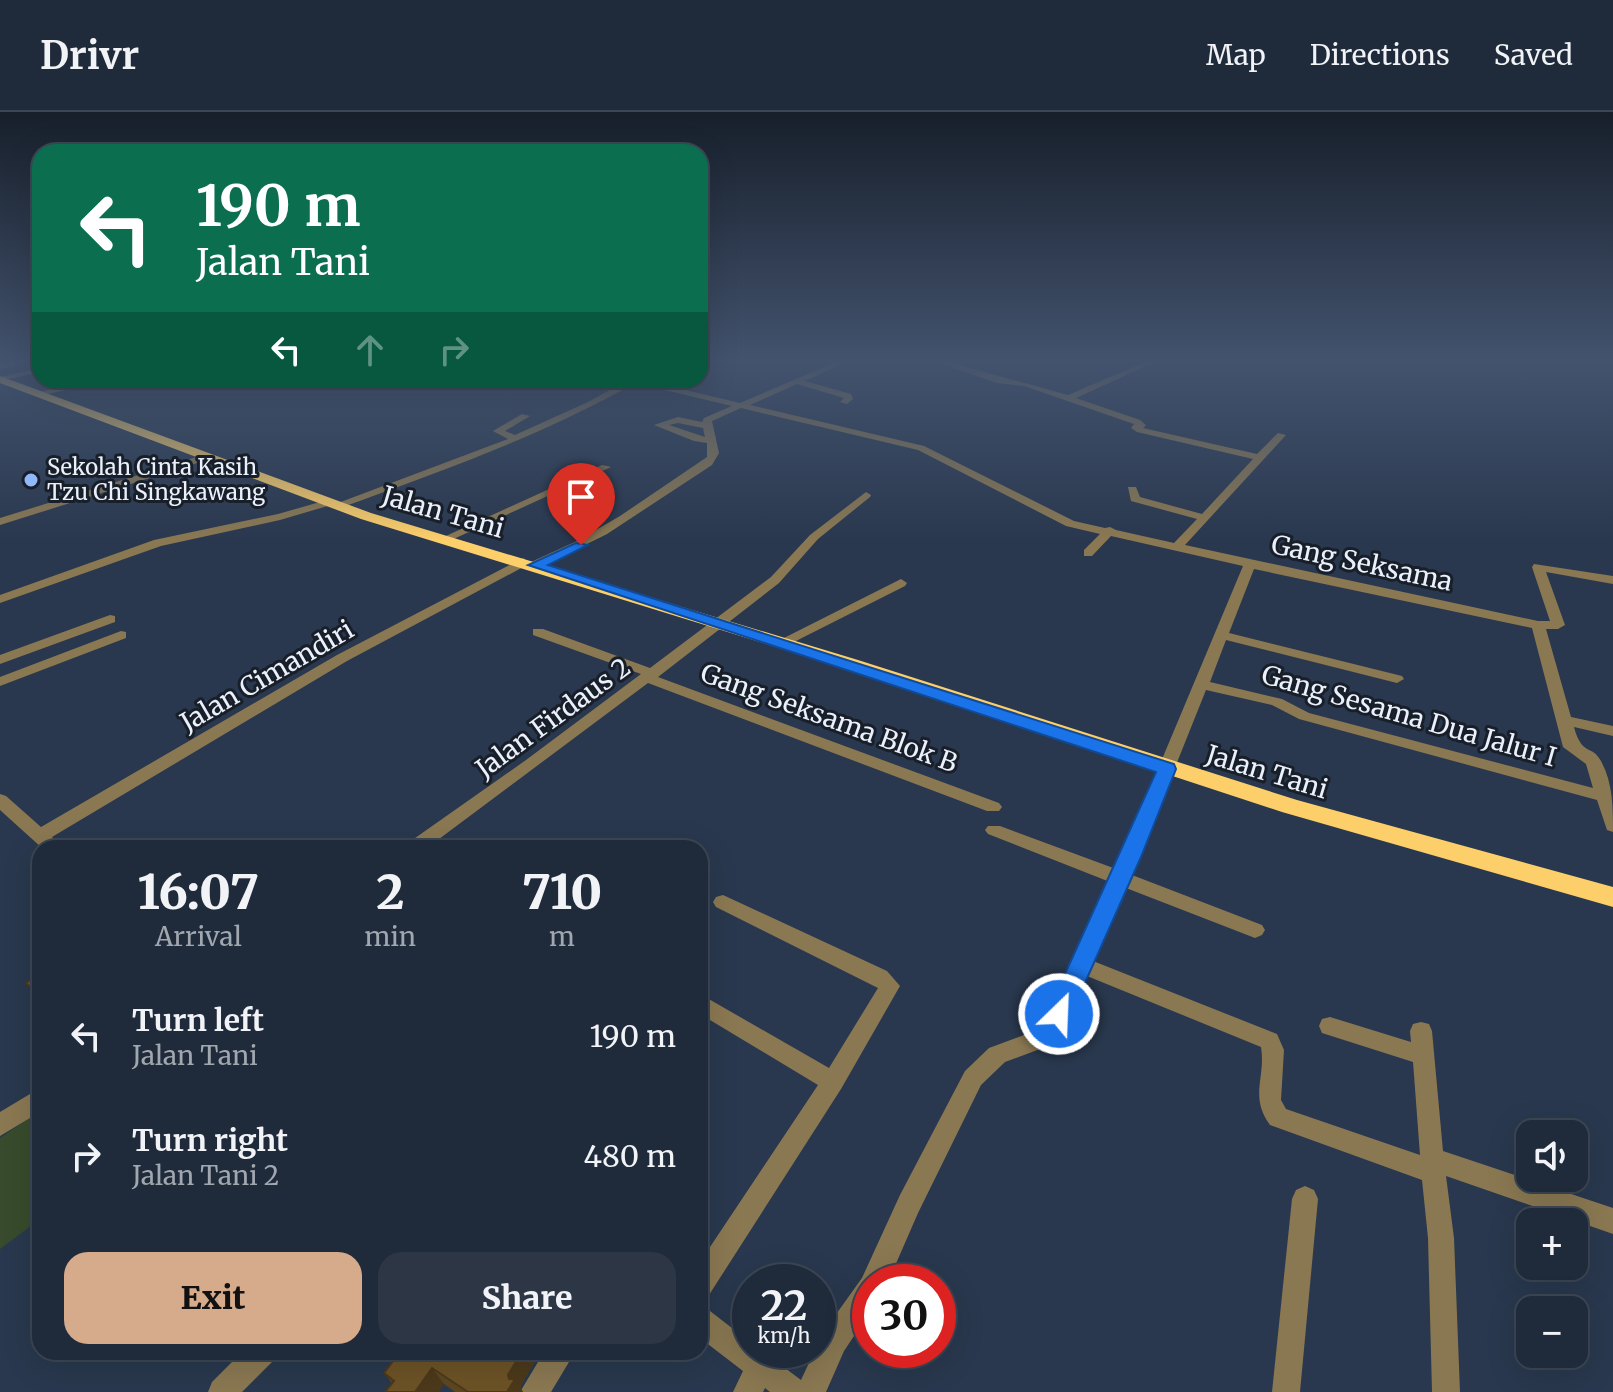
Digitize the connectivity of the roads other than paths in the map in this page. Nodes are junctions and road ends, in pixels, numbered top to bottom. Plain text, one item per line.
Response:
1 (115, 422) edge
2 (514, 422) edge
3 (550, 422) edge
4 (671, 422) edge
5 (686, 422) edge
6 (709, 422) edge
7 (810, 422) edge
8 (1135, 422) edge
9 (706, 426) junction
10 (1281, 435) dead end
11 (516, 439) junction
12 (712, 441) junction
13 (206, 457) junction
14 (1260, 458) junction
15 (606, 467) dead end
16 (1132, 489) dead end
17 (866, 495) dead end
18 (332, 505) junction
19 (1205, 518) junction
20 (0, 522) edge
21 (1110, 530) junction
22 (443, 540) junction
23 (1177, 547) junction
24 (1088, 553) dead end
25 (529, 564) junction
26 (1250, 564) junction
27 (1613, 580) edge
28 (901, 583) dead end
29 (0, 599) edge
30 (110, 619) dead end
31 (717, 622) junction
32 (1538, 625) junction
33 (538, 632) dead end
34 (121, 635) dead end
35 (1222, 635) junction
36 (781, 643) junction
37 (0, 660) edge
38 (650, 676) junction
39 (1397, 679) dead end
40 (0, 682) edge
41 (1201, 684) junction
42 (1566, 721) junction
43 (1613, 731) edge
44 (1167, 769) junction
45 (1603, 796) junction
46 (0, 800) edge
47 (993, 807) dead end
48 (1613, 826) edge
49 (994, 830) dead end
50 (43, 840) edge
51 (51, 840) edge
52 (425, 840) edge
53 (1121, 880) junction
54 (1613, 897) edge
55 (723, 902) dead end
56 (1255, 930) dead end
57 (1081, 965) junction
58 (708, 1008) edge
59 (1330, 1026) dead end
60 (1421, 1031) dead end
61 (1423, 1056) junction
62 (833, 1082) junction
63 (32, 1104) edge
64 (0, 1125) edge
65 (1433, 1166) junction
66 (1305, 1199) dead end
67 (1613, 1221) edge
68 (882, 1264) edge
69 (708, 1274) edge
70 (852, 1314) edge
71 (708, 1330) edge
72 (254, 1360) edge
73 (556, 1360) edge
74 (754, 1380) edge
75 (222, 1392) edge
76 (534, 1392) edge
77 (793, 1392) edge
78 (811, 1392) edge
79 (1286, 1392) edge
80 (1446, 1392) edge

1 - 13 highway, Jalan Tani
2 - 11 street
3 - 11 street
4 - 12 street
5 - 9 street
6 - 9 street
7 - 21 street
8 - 14 street
9 - 12 street
10 - 14 street
11 - 18 street
12 - 25 street, Jalan Cimandiri
13 - 18 highway, Jalan Tani
13 - 20 street
14 - 19 street
15 - 22 street
16 - 19 street
17 - 31 street, Jalan Firdaus 2
18 - 22 highway, Jalan Tani
18 - 29 street
19 - 23 street
21 - 23 street
21 - 24 street
22 - 25 highway, Jalan Tani
23 - 26 street
25 - 31 highway, Jalan Tani
25 - 51 street, Jalan Cimandiri
26 - 32 street, Gang Seksama
26 - 35 street, Gang Seksama
27 - 32 street
28 - 36 street
30 - 37 street
31 - 36 highway, Jalan Tani
31 - 38 street, Jalan Firdaus 2
32 - 42 street
33 - 38 street, Gang Seksama Blok B
34 - 40 street
35 - 39 street
35 - 41 street, Gang Seksama
36 - 44 highway, Jalan Tani
38 - 47 street, Gang Seksama Blok B
38 - 52 street, Jalan Firdaus 2
41 - 44 street, Gang Seksama
41 - 45 street, Gang Sesama Dua Jalur I
42 - 43 street
42 - 45 street
44 - 53 street, Gang Seksama
44 - 54 highway, Jalan Tani
45 - 48 street
46 - 50 street
49 - 53 street
53 - 56 street
53 - 57 street, Gang Seksama
55 - 62 street
57 - 65 street
57 - 68 street, Gang Seksama
58 - 62 street
59 - 61 street
60 - 61 street
61 - 65 street
62 - 69 street
63 - 64 street
65 - 67 street
65 - 80 street
66 - 79 street
70 - 78 street
71 - 74 street
72 - 75 street
73 - 76 street
74 - 77 street

